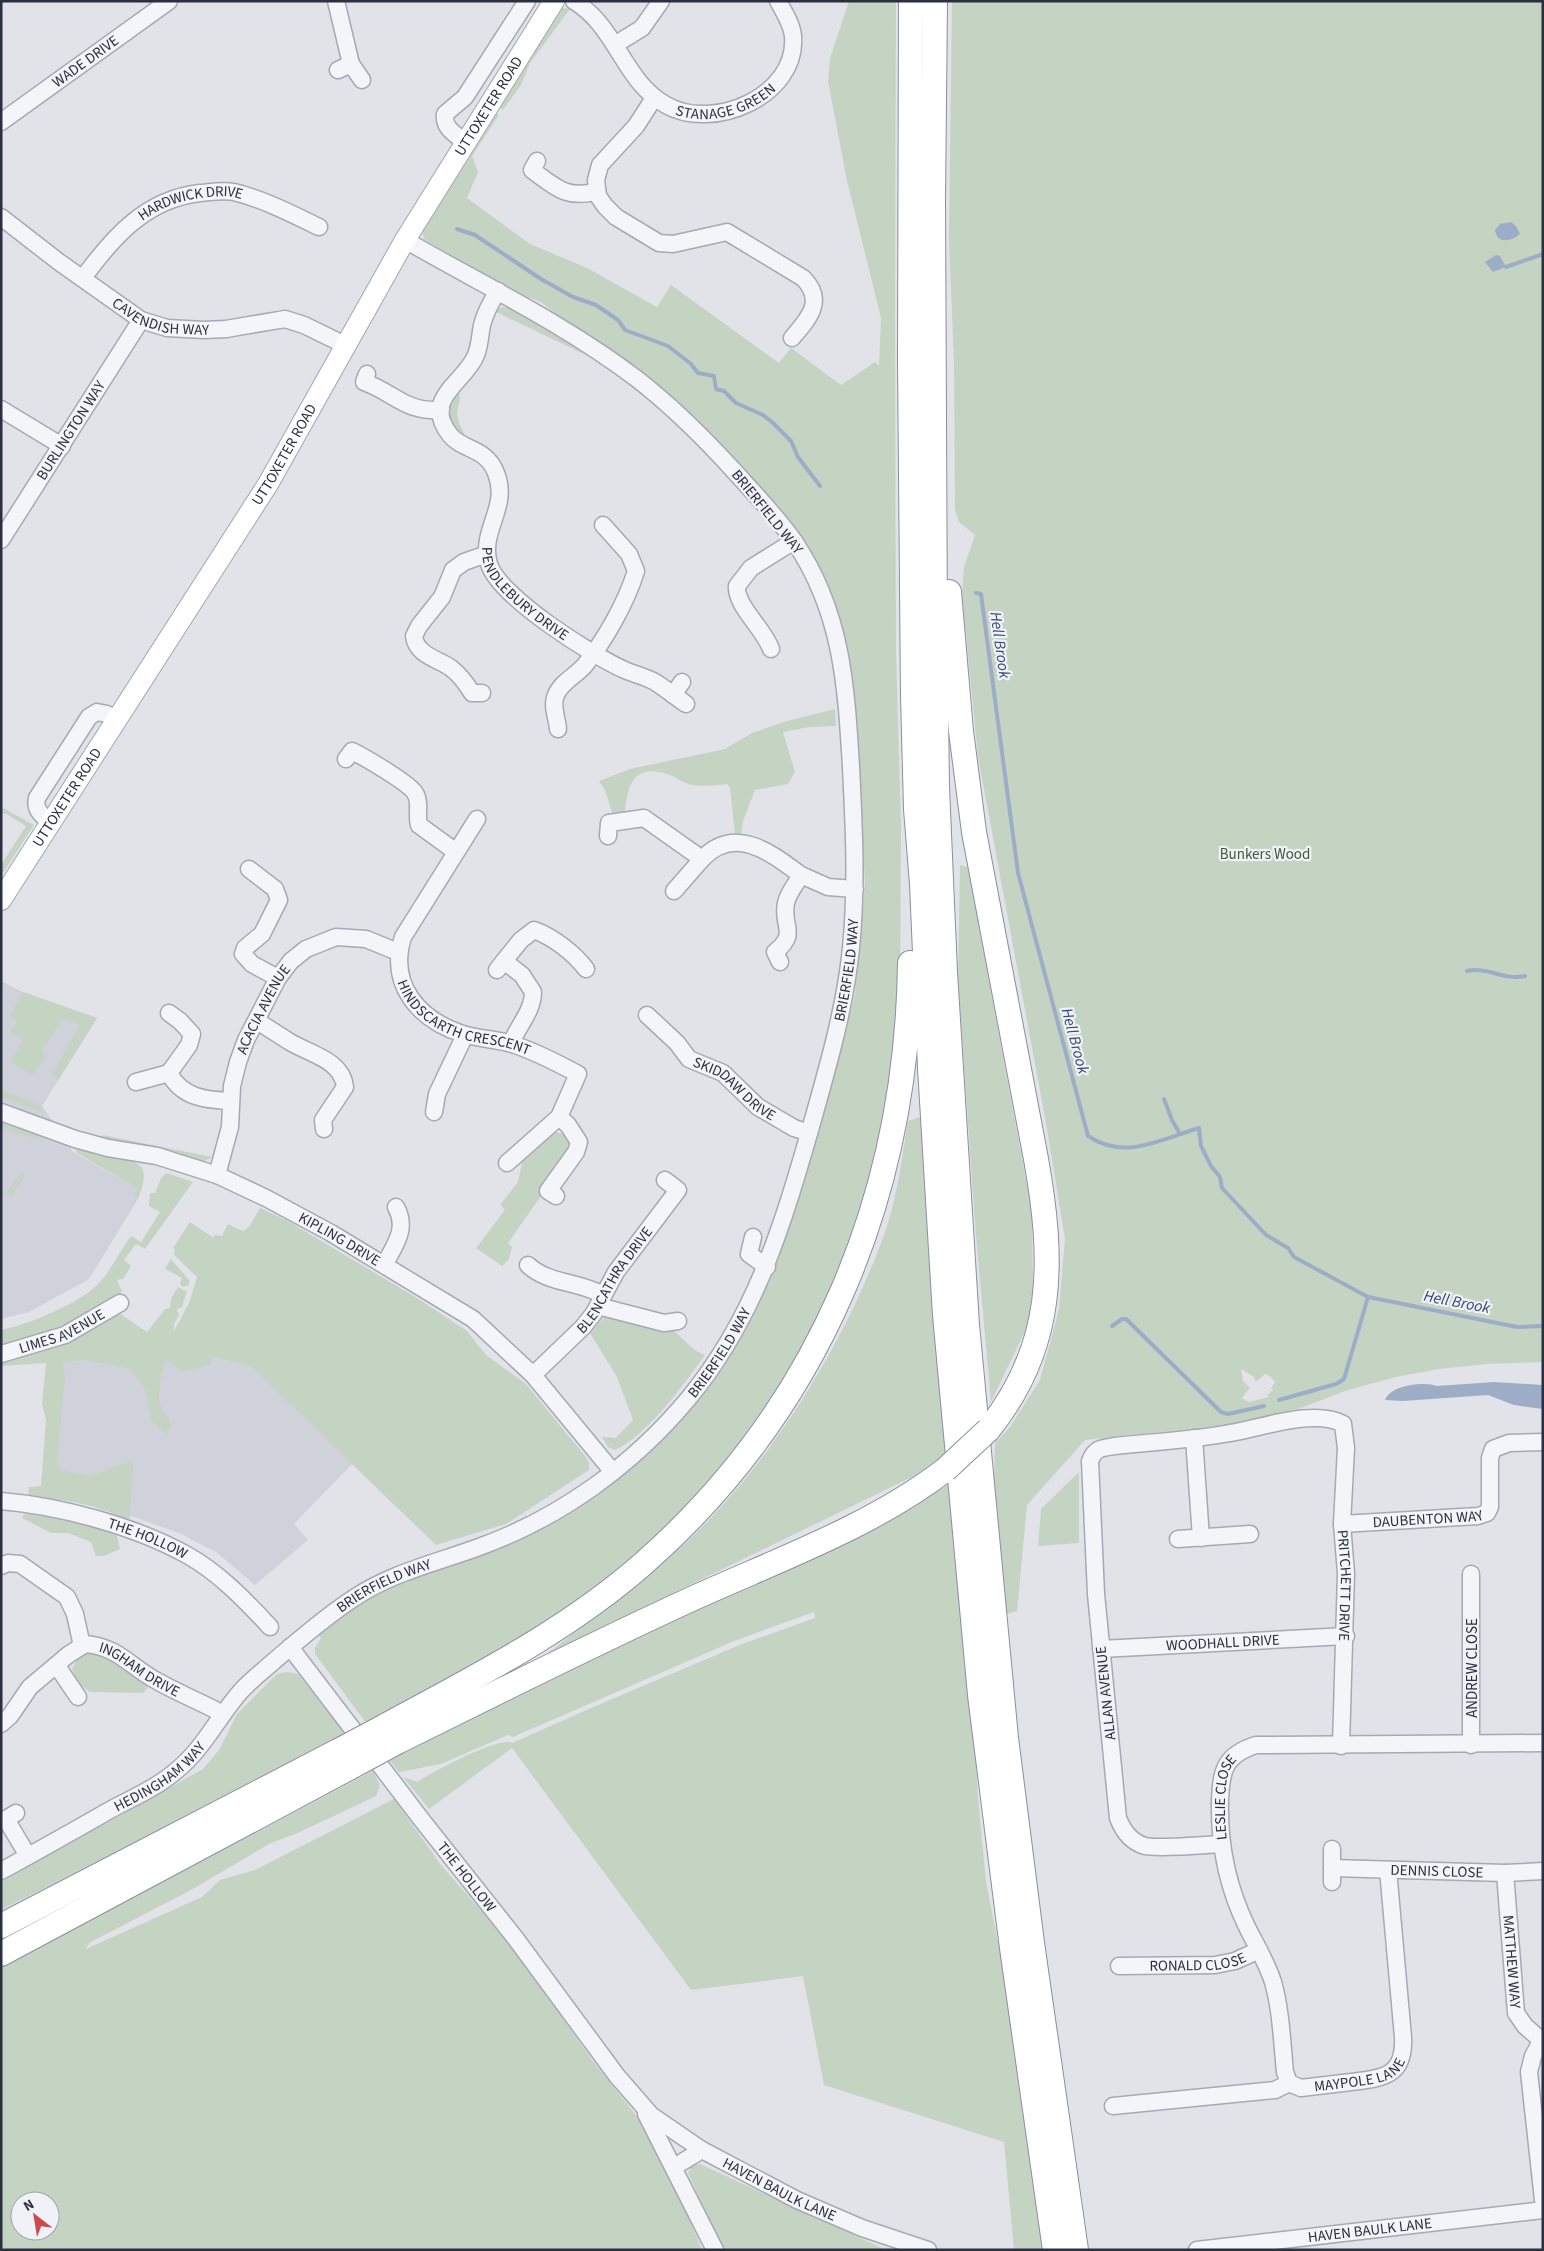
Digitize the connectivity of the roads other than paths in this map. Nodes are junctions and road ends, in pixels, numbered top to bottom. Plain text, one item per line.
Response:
1 (169, 1) edge
2 (336, 1) edge
3 (527, 1) edge
4 (554, 1) edge
5 (574, 1) edge
6 (661, 1) edge
7 (778, 1) edge
8 (911, 1) edge
9 (935, 1) edge
10 (616, 44) junction
11 (362, 80) dead end
12 (654, 98) junction
13 (1, 122) edge
14 (465, 142) junction
15 (538, 161) dead end
16 (597, 191) junction
17 (1, 217) edge
18 (319, 227) dead end
19 (405, 240) junction
20 (83, 278) junction
21 (498, 291) junction
22 (141, 320) junction
23 (792, 338) dead end
24 (344, 345) junction
25 (367, 374) dead end
26 (1, 409) edge
27 (441, 410) junction
28 (62, 446) junction
29 (936, 486) junction
30 (603, 526) dead end
31 (1, 540) edge
32 (794, 541) junction
33 (487, 554) junction
34 (772, 649) dead end
35 (593, 653) junction
36 (482, 693) dead end
37 (680, 694) dead end
38 (558, 728) dead end
39 (346, 759) dead end
40 (916, 809) junction
41 (476, 829) dead end
42 (608, 836) dead end
43 (456, 852) junction
44 (702, 859) junction
45 (249, 869) dead end
46 (801, 876) junction
47 (855, 889) junction
48 (674, 891) dead end
49 (1, 900) edge
50 (398, 952) junction
51 (780, 962) dead end
52 (586, 969) dead end
53 (278, 978) junction
54 (169, 1013) dead end
55 (646, 1015) dead end
56 (257, 1021) junction
57 (465, 1035) junction
58 (510, 1043) junction
59 (169, 1073) junction
60 (136, 1082) dead end
61 (231, 1101) junction
62 (1, 1112) edge
63 (434, 1112) dead end
64 (558, 1117) junction
65 (324, 1129) dead end
66 (809, 1133) junction
67 (506, 1164) dead end
68 (216, 1175) junction
69 (665, 1180) dead end
70 (556, 1196) dead end
71 (396, 1207) dead end
72 (753, 1237) dead end
73 (385, 1264) junction
74 (528, 1265) dead end
75 (766, 1267) junction
76 (600, 1301) junction
77 (120, 1304) dead end
78 (678, 1321) dead end
79 (1, 1354) edge
80 (533, 1375) junction
81 (1194, 1438) junction
82 (1543, 1442) edge
83 (613, 1472) junction
84 (1, 1501) edge
85 (1342, 1524) junction
86 (1250, 1534) dead end
87 (1201, 1538) junction
88 (1178, 1539) dead end
89 (1, 1566) edge
90 (1472, 1574) dead end
91 (270, 1627) dead end
92 (1346, 1636) junction
93 (82, 1646) junction
94 (290, 1648) junction
95 (1101, 1649) junction
96 (56, 1666) junction
97 (78, 1697) dead end
98 (223, 1714) junction
99 (1, 1724) edge
100 (391, 1734) junction
101 (1543, 1743) edge
102 (1471, 1744) junction
103 (1341, 1746) junction
104 (343, 1759) junction
105 (16, 1814) dead end
106 (1221, 1844) junction
107 (1332, 1849) dead end
108 (28, 1856) junction
109 (1388, 1870) junction
110 (1, 1871) edge
111 (1543, 1871) edge
112 (1505, 1873) junction
113 (1, 1926) edge
114 (1259, 1950) junction
115 (1, 1954) edge
116 (1128, 1970) dead end
117 (1542, 2039) edge
118 (1289, 2082) junction
119 (1121, 2100) dead end
120 (643, 2107) junction
121 (702, 2150) junction
122 (674, 2167) junction
123 (1543, 2200) edge
124 (1543, 2210) edge
125 (715, 2250) edge
126 (928, 2250) edge
127 (1055, 2250) edge
128 (1076, 2250) edge
129 (1197, 2250) edge

1 - 13 street, WADE DRIVE
2 - 11 street
3 - 14 street
4 - 14 main road, UTTOXETER ROAD
5 - 10 street, STANAGE GREEN
6 - 10 street
7 - 12 street, STANAGE GREEN
8 - 40 highway
9 - 29 highway
10 - 12 street, STANAGE GREEN
12 - 16 street
14 - 19 main road, UTTOXETER ROAD
15 - 16 street
16 - 23 street
17 - 20 street, CAVENDISH WAY
18 - 20 street, HARDWICK DRIVE
19 - 21 street, BRIERFIELD WAY
19 - 24 main road, UTTOXETER ROAD
20 - 22 street, CAVENDISH WAY
21 - 27 street
21 - 32 street, BRIERFIELD WAY
22 - 24 street, CAVENDISH WAY
22 - 28 street, BURLINGTON WAY
24 - 49 main road, UTTOXETER ROAD
25 - 27 street
26 - 28 street
27 - 33 street, PENDLEBURY DRIVE
28 - 31 street, BURLINGTON WAY
29 - 100 highway, bridge
29 - 128 highway
30 - 35 street
32 - 34 street
32 - 47 street, BRIERFIELD WAY
33 - 35 street, PENDLEBURY DRIVE
33 - 36 street
35 - 37 street, PENDLEBURY DRIVE
35 - 38 street
39 - 43 street
40 - 100 highway
40 - 127 highway
41 - 43 street, HINDSCARTH CRESCENT
42 - 44 street
43 - 50 street, HINDSCARTH CRESCENT
44 - 46 street
44 - 48 street
45 - 53 street
46 - 47 street
46 - 51 street
47 - 66 street, BRIERFIELD WAY
50 - 53 street, ACACIA AVENUE
50 - 57 street, HINDSCARTH CRESCENT
52 - 58 street
53 - 56 street, ACACIA AVENUE
54 - 59 street
55 - 66 street, SKIDDAW DRIVE
56 - 61 street, ACACIA AVENUE
56 - 65 street
57 - 58 street, HINDSCARTH CRESCENT
57 - 63 street
58 - 64 street, HINDSCARTH CRESCENT
59 - 60 street
59 - 61 street
61 - 68 street, ACACIA AVENUE
62 - 68 street, KIPLING DRIVE
64 - 67 street, HINDSCARTH CRESCENT
64 - 70 street
66 - 75 street, BRIERFIELD WAY
68 - 73 street, KIPLING DRIVE
69 - 76 street, BLENCATHRA DRIVE
71 - 73 street
72 - 75 street
73 - 80 street, KIPLING DRIVE
74 - 76 street
75 - 83 street, BRIERFIELD WAY
76 - 78 street
76 - 80 street, BLENCATHRA DRIVE
77 - 79 street, LIMES AVENUE
80 - 83 street, KIPLING DRIVE
81 - 85 street, PRITCHETT DRIVE
81 - 87 street
81 - 95 street, ALLAN AVENUE
82 - 85 street, DAUBENTON WAY
83 - 94 street, BRIERFIELD WAY
84 - 91 street, THE HOLLOW
85 - 92 street, PRITCHETT DRIVE
86 - 87 street
87 - 88 street
89 - 93 street
90 - 102 street, ANDREW CLOSE
92 - 95 street, WOODHALL DRIVE
92 - 103 street, PRITCHETT DRIVE
93 - 96 street, INGHAM DRIVE
93 - 98 street, INGHAM DRIVE
94 - 98 street, HEDINGHAM WAY
94 - 120 street, THE HOLLOW
95 - 106 street, ALLAN AVENUE
96 - 97 street
96 - 99 street, INGHAM DRIVE
98 - 108 street, HEDINGHAM WAY
100 - 104 highway, bridge
101 - 102 street, LESLIE CLOSE
102 - 103 street, LESLIE CLOSE
103 - 106 street, LESLIE CLOSE
104 - 113 highway
104 - 115 highway
105 - 108 street
106 - 114 street, LESLIE CLOSE
107 - 109 street, DENNIS CLOSE
108 - 110 street, HEDINGHAM WAY
109 - 112 street, DENNIS CLOSE
109 - 118 street, MAYPOLE LANE
111 - 112 street, DENNIS CLOSE
112 - 117 street, MATTHEW WAY
114 - 116 street, RONALD CLOSE
114 - 118 street, LESLIE CLOSE
117 - 123 street
118 - 119 street, MAYPOLE LANE
120 - 121 street, HAVEN BAULK LANE
120 - 122 street
121 - 122 street
121 - 126 street, HAVEN BAULK LANE
122 - 125 street
124 - 129 street, HAVEN BAULK LANE

